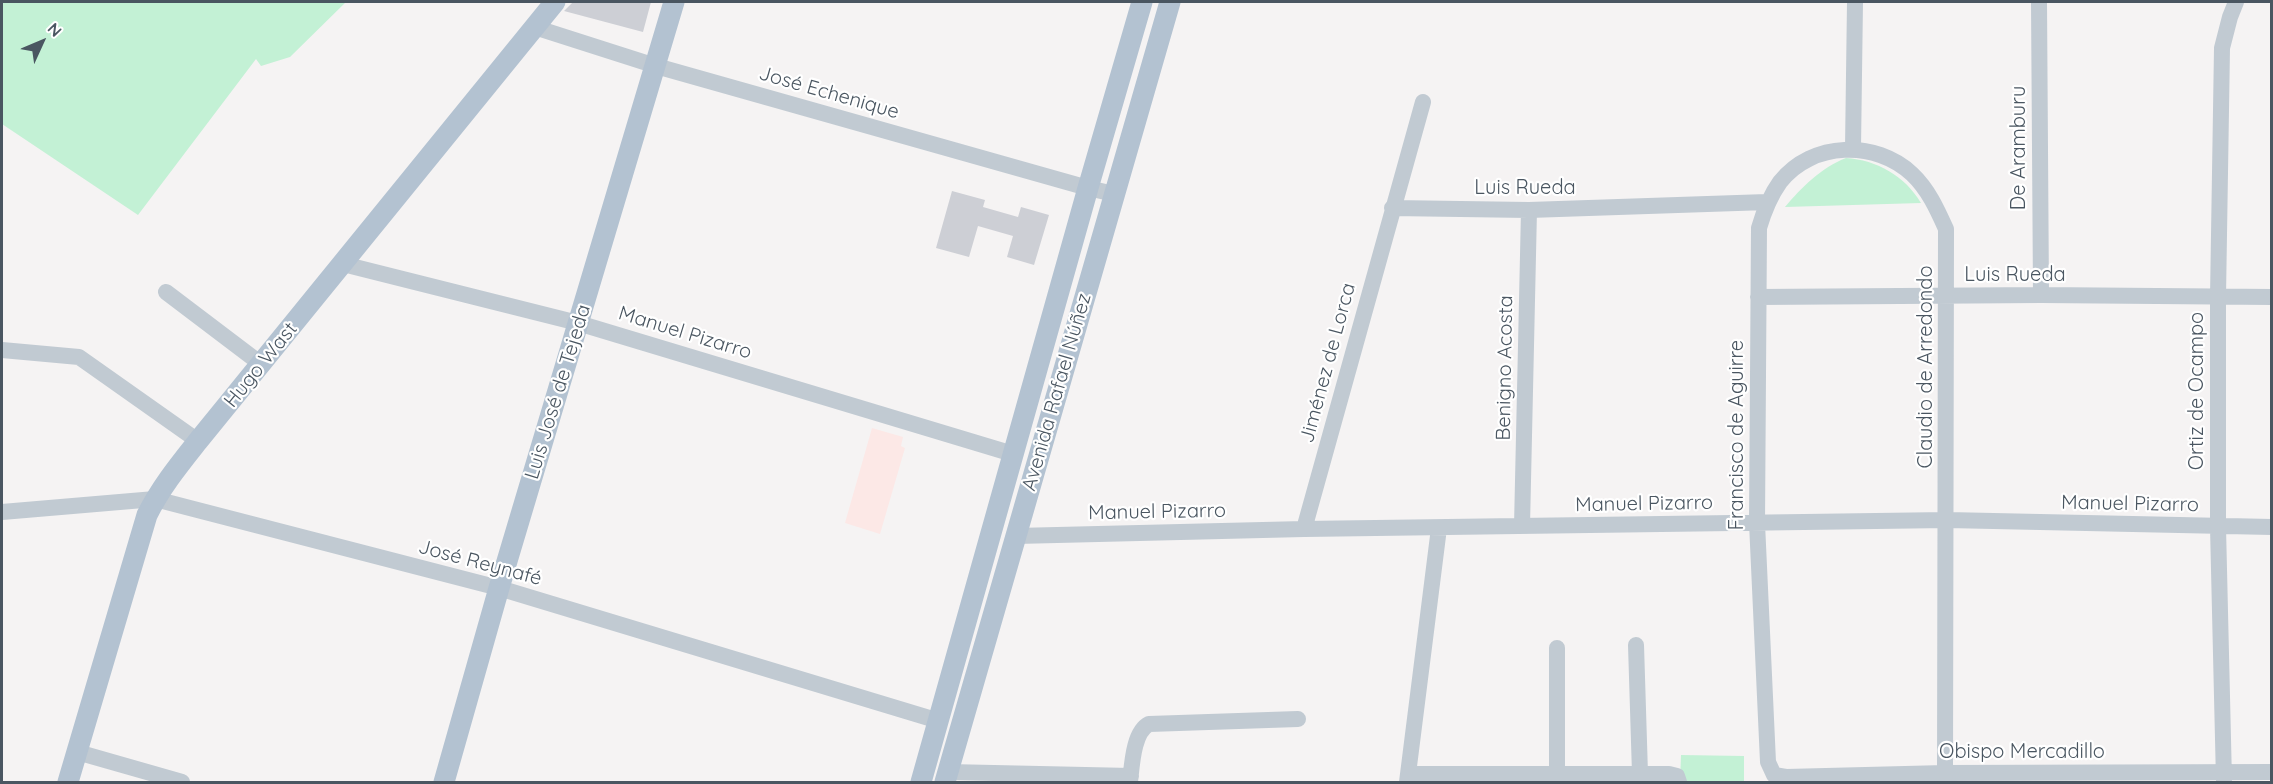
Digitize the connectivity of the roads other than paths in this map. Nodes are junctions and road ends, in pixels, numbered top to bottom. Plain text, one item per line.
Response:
1 (555, 2) edge
2 (674, 2) edge
3 (1142, 2) edge
4 (1170, 2) edge
5 (1856, 2) edge
6 (2039, 2) edge
7 (2236, 2) edge
8 (534, 27) junction
9 (656, 66) junction
10 (1423, 102) dead end
11 (1853, 148) junction
12 (1088, 188) junction
13 (1114, 194) junction
14 (1767, 202) junction
15 (1392, 208) junction
16 (1529, 210) junction
17 (343, 264) junction
18 (166, 292) dead end
19 (2041, 295) junction
20 (1758, 297) junction
21 (1947, 297) junction
22 (2218, 297) junction
23 (2271, 297) edge
24 (578, 323) junction
25 (2, 350) edge
26 (261, 364) junction
27 (198, 441) junction
28 (1013, 454) junction
29 (155, 499) junction
30 (2, 512) edge
31 (1947, 520) junction
32 (1757, 523) junction
33 (1522, 526) junction
34 (2271, 526) edge
35 (2218, 527) junction
36 (1439, 528) junction
37 (1304, 529) junction
38 (1016, 536) junction
39 (499, 588) junction
40 (1636, 645) dead end
41 (1557, 648) dead end
42 (1298, 719) dead end
43 (939, 721) junction
44 (77, 752) junction
45 (2271, 772) edge
46 (1557, 774) junction
47 (1640, 774) junction
48 (1774, 775) joint
49 (946, 777) edge
50 (2225, 777) edge
51 (1407, 778) edge
52 (1945, 778) edge
53 (1130, 779) edge
54 (1678, 780) edge
55 (68, 783) edge
56 (182, 783) edge
57 (444, 783) edge
58 (921, 783) edge

1 - 8 main road, Hugo Wast
2 - 9 main road, Luis José de Tejeda
3 - 12 main road, Avenida Rafael Núñez
4 - 13 main road, Avenida Rafael Núñez
5 - 11 street
6 - 19 street, De Aramburu
7 - 22 street, Ortiz de Ocampo
8 - 9 street, José Echenique
8 - 17 main road, Hugo Wast
9 - 12 street, José Echenique
9 - 24 main road, Luis José de Tejeda
10 - 15 street, Jiménez de Lorca
11 - 14 street, Francisco de Aguirre
11 - 21 street, Claudio de Arredondo
12 - 13 street, José Echenique
12 - 28 main road, Avenida Rafael Núñez
13 - 38 main road, Avenida Rafael Núñez
14 - 16 street, Luis Rueda
14 - 20 street, Francisco de Aguirre
15 - 16 street, Luis Rueda
15 - 37 street, Jiménez de Lorca
16 - 33 street, Benigno Acosta
17 - 24 street, Manuel Pizarro
17 - 26 main road, Hugo Wast
18 - 26 street
19 - 21 street, Luis Rueda
19 - 22 street, Luis Rueda
20 - 21 street, Luis Rueda
20 - 32 street, Francisco de Aguirre
21 - 31 street, Claudio de Arredondo
22 - 23 street, Luis Rueda
22 - 35 street, Ortiz de Ocampo
24 - 28 street, Manuel Pizarro
24 - 39 main road, Luis José de Tejeda
25 - 27 street
26 - 27 main road, Hugo Wast
27 - 29 main road, Hugo Wast
28 - 43 main road, Avenida Rafael Núñez
29 - 30 street, José Reynafé
29 - 39 street, José Reynafé
29 - 44 main road, Hugo Wast
31 - 32 street, Manuel Pizarro
31 - 35 street, Manuel Pizarro
31 - 52 street, Claudio de Arredondo
32 - 33 street, Manuel Pizarro
32 - 48 street, Francisco de Aguirre
33 - 36 street, Manuel Pizarro
34 - 35 street, Manuel Pizarro
35 - 50 street, Ortiz de Ocampo
36 - 37 street, Manuel Pizarro
36 - 51 street
37 - 38 street, Manuel Pizarro
38 - 49 main road, Avenida Rafael Núñez
39 - 43 street, José Reynafé
39 - 57 main road, Luis José de Tejeda
40 - 47 street
41 - 46 street
42 - 53 street
43 - 58 main road, Avenida Rafael Núñez
44 - 55 main road, Hugo Wast
44 - 56 street
45 - 50 street, Obispo Mercadillo
46 - 47 street
46 - 51 street
47 - 54 street
48 - 52 street, Obispo Mercadillo
49 - 53 street
50 - 52 street, Obispo Mercadillo

